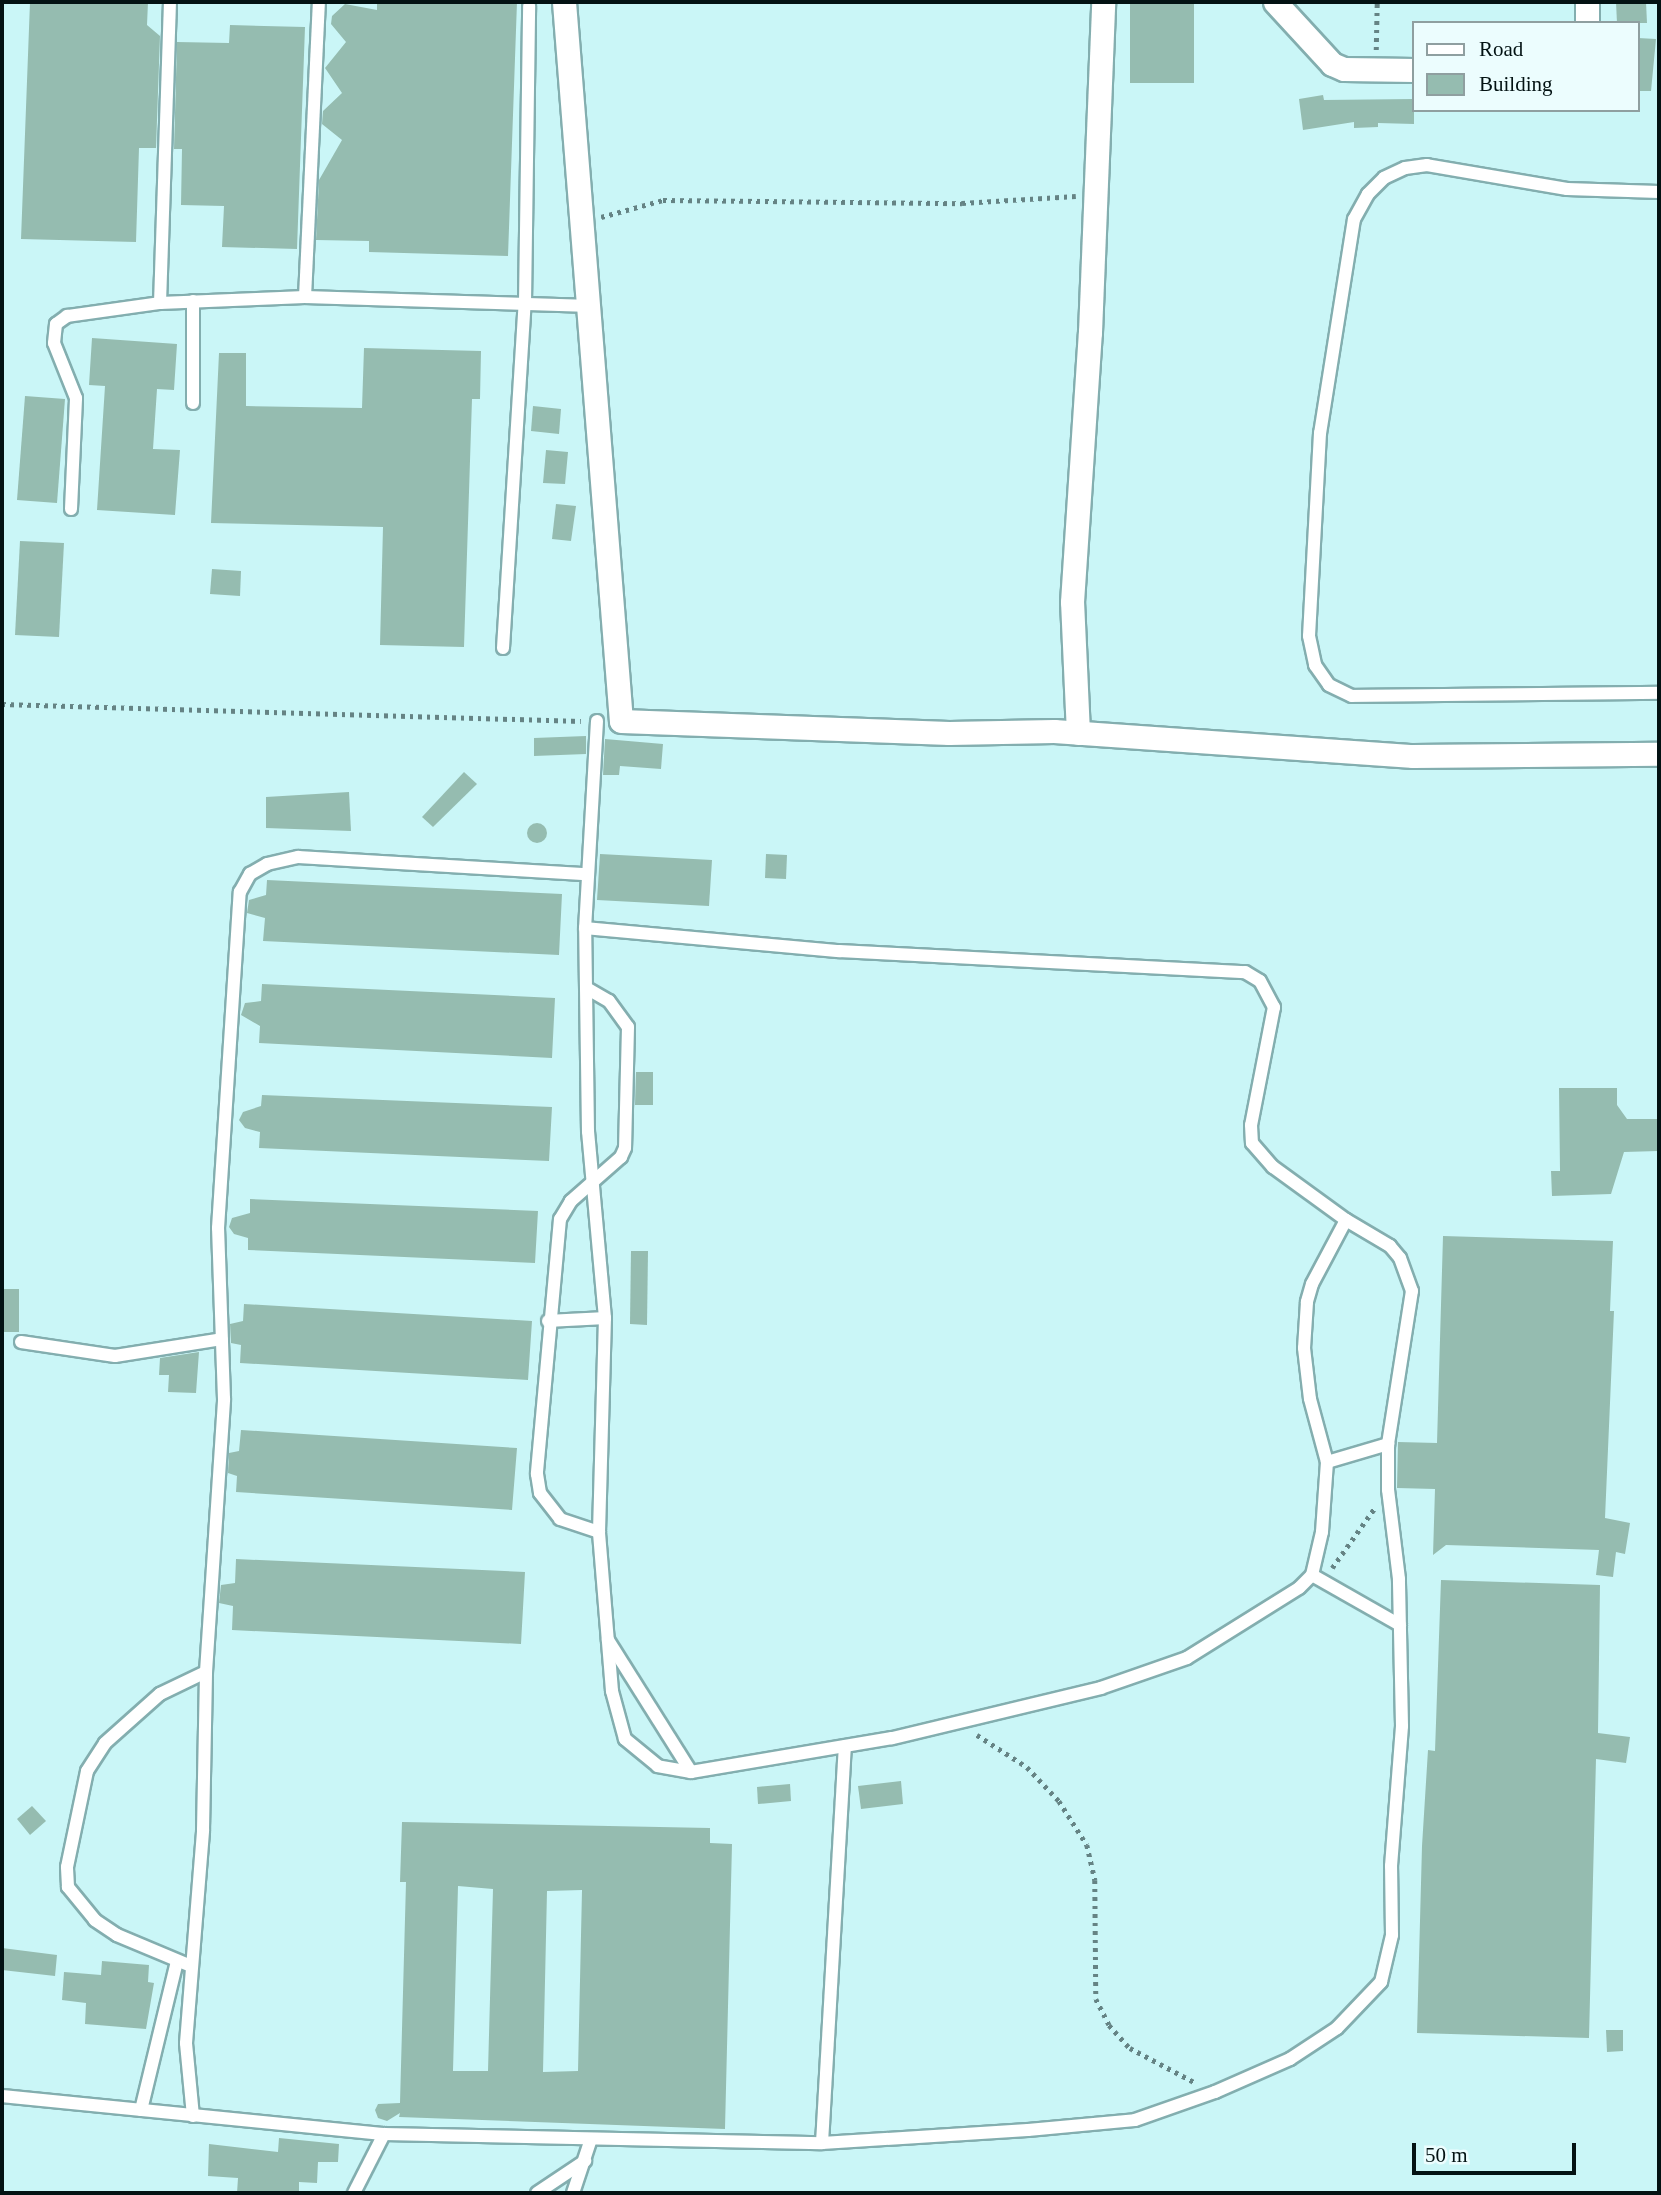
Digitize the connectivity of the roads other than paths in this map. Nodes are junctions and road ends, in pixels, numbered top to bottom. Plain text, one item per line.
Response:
1 (170, 2) edge
2 (319, 2) edge
3 (565, 2) edge
4 (1090, 2) edge
5 (1103, 2) edge
6 (1275, 2) edge
7 (1587, 2) edge
8 (530, 6) dead end
9 (1587, 21) edge
10 (1096, 52) junction
11 (1412, 69) edge
12 (1659, 192) edge
13 (305, 298) junction
14 (193, 301) junction
15 (160, 303) junction
16 (525, 303) junction
17 (591, 306) junction
18 (193, 403) dead end
19 (71, 509) dead end
20 (503, 648) dead end
21 (1659, 693) edge
22 (597, 721) road end
23 (1078, 733) junction
24 (1659, 754) edge
25 (587, 874) junction
26 (585, 928) junction
27 (588, 989) junction
28 (592, 1181) junction
29 (1346, 1220) junction
30 (605, 1318) junction
31 (548, 1321) junction
32 (222, 1339) junction
33 (21, 1342) dead end
34 (1388, 1444) junction
35 (1327, 1462) junction
36 (599, 1532) junction
37 (1318, 1577) junction
38 (1400, 1625) junction
39 (608, 1639) junction
40 (206, 1672) junction
41 (845, 1748) junction
42 (691, 1772) junction
43 (177, 1961) junction
44 (191, 1966) junction
45 (2, 2096) edge
46 (141, 2110) junction
47 (193, 2116) junction
48 (384, 2134) junction
49 (591, 2139) junction
50 (822, 2143) junction
51 (585, 2161) junction
52 (354, 2193) edge
53 (537, 2193) edge
54 (573, 2193) edge

1 - 15 lane
2 - 13 lane
3 - 17 street
4 - 10 street
5 - 10 street
6 - 11 street
7 - 9 street
8 - 16 lane
10 - 23 street
12 - 21 lane
13 - 14 lane
13 - 16 lane
14 - 15 lane
14 - 18 lane
15 - 19 lane
16 - 17 lane
16 - 20 lane
17 - 23 street
22 - 25 lane
23 - 24 street
25 - 26 lane
25 - 32 lane
26 - 27 lane
26 - 29 lane
27 - 28 lane
27 - 28 lane
28 - 30 lane
28 - 31 lane
29 - 34 lane
29 - 35 lane
30 - 31 lane
30 - 36 lane
31 - 36 lane
32 - 33 lane
32 - 40 lane
34 - 35 lane
34 - 38 lane
35 - 37 lane
36 - 39 lane
37 - 38 lane
37 - 41 lane
38 - 50 lane
39 - 42 lane
39 - 42 lane
40 - 43 lane
40 - 44 lane
41 - 42 lane
41 - 50 lane
43 - 44 lane
43 - 46 lane
44 - 47 lane
45 - 46 lane
46 - 47 lane
47 - 48 lane
48 - 49 lane
48 - 52 lane
49 - 50 lane
49 - 51 lane
51 - 53 lane
51 - 54 lane

